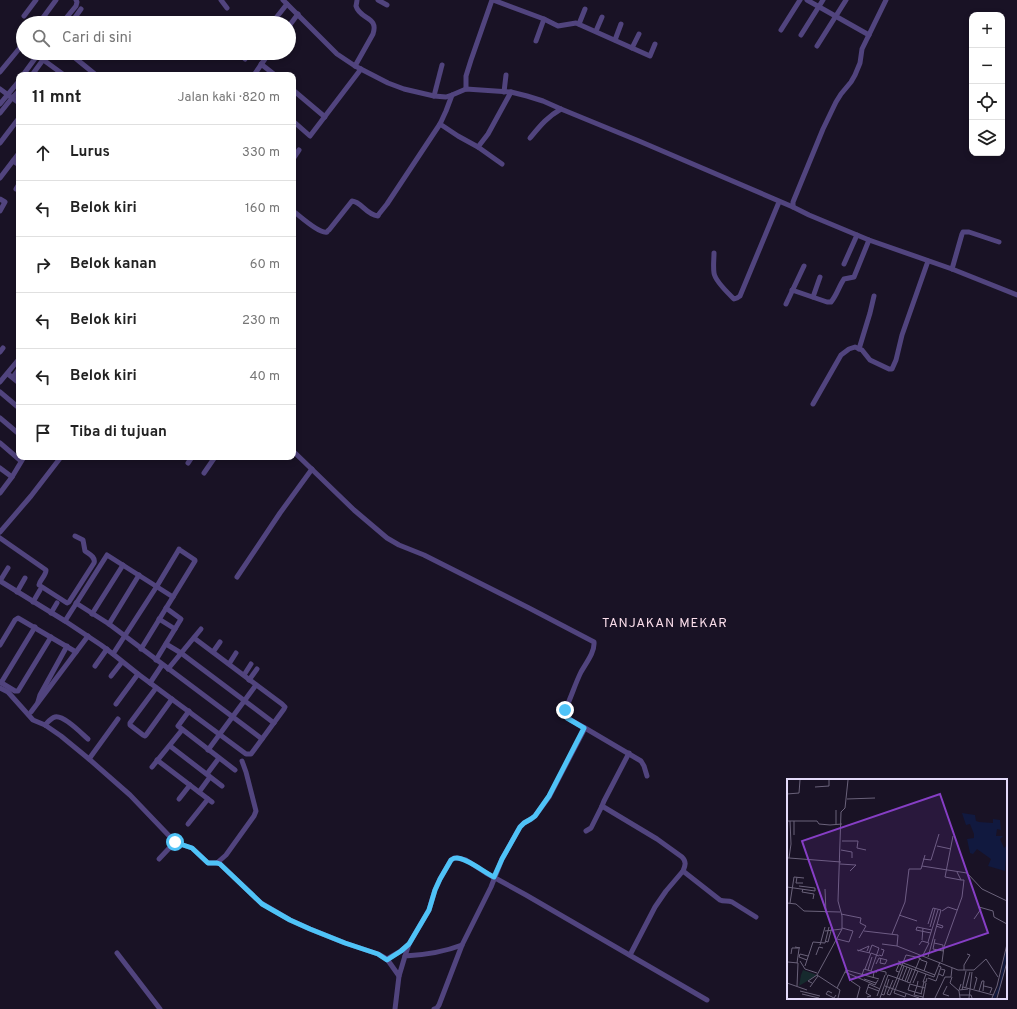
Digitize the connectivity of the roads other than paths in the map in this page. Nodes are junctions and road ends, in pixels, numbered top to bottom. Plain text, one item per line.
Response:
1 (36, 0) edge
2 (56, 0) edge
3 (76, 0) edge
4 (221, 0) edge
5 (357, 0) edge
6 (378, 0) edge
7 (492, 0) edge
8 (800, 0) edge
9 (807, 0) edge
10 (823, 0) edge
11 (846, 0) edge
12 (886, 0) edge
13 (285, 2) edge
14 (387, 5) dead end
15 (819, 7) junction
16 (227, 8) dead end
17 (585, 8) dead end
18 (81, 9) dead end
19 (298, 14) junction
20 (24, 16) dead end
21 (44, 16) edge
22 (68, 16) edge
23 (76, 16) edge
24 (276, 16) edge
25 (602, 16) dead end
26 (836, 16) junction
27 (296, 17) edge
28 (544, 19) junction
29 (579, 24) junction
30 (621, 24) dead end
31 (781, 30) dead end
32 (596, 31) junction
33 (638, 34) dead end
34 (801, 35) dead end
35 (869, 35) junction
36 (615, 40) junction
37 (536, 41) dead end
38 (655, 44) dead end
39 (817, 46) dead end
40 (632, 48) junction
41 (16, 53) edge
42 (34, 60) edge
43 (42, 60) edge
44 (44, 60) edge
45 (78, 60) edge
46 (264, 60) edge
47 (261, 64) junction
48 (442, 65) dead end
49 (355, 66) junction
50 (361, 70) junction
51 (0, 72) edge
52 (26, 72) edge
53 (34, 72) edge
54 (60, 72) edge
55 (92, 72) edge
56 (256, 72) edge
57 (270, 72) edge
58 (506, 75) dead end
59 (16, 87) edge
60 (0, 89) edge
61 (466, 89) junction
62 (504, 92) junction
63 (511, 92) junction
64 (296, 93) edge
65 (7, 94) junction
66 (16, 94) edge
67 (452, 95) junction
68 (434, 96) junction
69 (12, 98) junction
70 (16, 101) edge
71 (0, 104) edge
72 (561, 109) junction
73 (0, 113) edge
74 (325, 117) junction
75 (16, 122) edge
76 (296, 124) edge
77 (440, 124) junction
78 (530, 138) dead end
79 (0, 143) edge
80 (478, 147) junction
81 (299, 150) dead end
82 (296, 154) edge
83 (16, 157) edge
84 (13, 161) junction
85 (16, 163) edge
86 (502, 164) dead end
87 (0, 178) edge
88 (0, 199) edge
89 (779, 202) junction
90 (793, 207) junction
91 (0, 210) edge
92 (296, 212) edge
93 (857, 235) junction
94 (869, 240) junction
95 (999, 242) dead end
96 (714, 253) dead end
97 (928, 261) junction
98 (844, 264) dead end
99 (804, 266) dead end
100 (952, 269) junction
101 (820, 277) dead end
102 (792, 290) junction
103 (1017, 295) edge
104 (874, 296) dead end
105 (813, 297) junction
106 (786, 304) dead end
107 (859, 349) junction
108 (16, 363) edge
109 (16, 373) edge
110 (8, 374) junction
111 (13, 377) junction
112 (16, 380) edge
113 (0, 382) edge
114 (0, 392) edge
115 (813, 404) dead end
116 (16, 405) edge
117 (0, 418) edge
118 (16, 431) edge
119 (0, 443) edge
120 (296, 454) edge
121 (16, 455) edge
122 (21, 460) edge
123 (58, 460) edge
124 (190, 460) edge
125 (213, 460) edge
126 (188, 463) dead end
127 (0, 468) edge
128 (312, 469) junction
129 (204, 473) dead end
130 (12, 477) junction
131 (0, 493) edge
132 (0, 532) edge
133 (75, 536) dead end
134 (0, 538) edge
135 (124, 565) junction
136 (8, 568) dead end
137 (139, 575) junction
138 (237, 577) dead end
139 (24, 578) dead end
140 (157, 586) junction
141 (40, 590) dead end
142 (17, 592) junction
143 (173, 597) junction
144 (33, 602) junction
145 (57, 602) dead end
146 (76, 603) junction
147 (166, 608) junction
148 (51, 613) junction
149 (92, 614) junction
150 (159, 619) junction
151 (65, 621) junction
152 (109, 624) junction
153 (35, 627) junction
154 (175, 629) junction
155 (200, 629) dead end
156 (88, 636) junction
157 (125, 636) junction
158 (51, 637) junction
159 (194, 638) junction
160 (220, 642) dead end
161 (166, 644) junction
162 (0, 646) edge
163 (67, 646) junction
164 (107, 649) junction
165 (141, 649) junction
166 (76, 652) junction
167 (213, 652) junction
168 (113, 654) junction
169 (181, 654) junction
170 (236, 654) dead end
171 (156, 660) junction
172 (122, 662) junction
173 (229, 664) junction
174 (251, 664) dead end
175 (162, 665) junction
176 (95, 666) dead end
177 (257, 668) dead end
178 (168, 669) junction
179 (138, 674) junction
180 (111, 676) dead end
181 (244, 676) junction
182 (249, 680) junction
183 (150, 683) junction
184 (0, 684) edge
185 (256, 685) junction
186 (156, 688) junction
187 (172, 699) junction
188 (245, 701) junction
189 (38, 704) junction
190 (116, 704) dead end
191 (31, 712) dead end
192 (189, 712) junction
193 (232, 717) junction
194 (118, 719) dead end
195 (274, 723) junction
196 (44, 725) junction
197 (584, 728) junction
198 (182, 730) junction
199 (220, 734) junction
200 (88, 739) dead end
201 (262, 739) junction
202 (170, 746) junction
203 (208, 750) junction
204 (629, 754) junction
205 (219, 758) junction
206 (89, 759) junction
207 (157, 760) junction
208 (242, 761) dead end
209 (152, 767) dead end
210 (235, 770) dead end
211 (209, 776) junction
212 (647, 776) dead end
213 (190, 786) junction
214 (222, 786) dead end
215 (199, 792) junction
216 (179, 799) dead end
217 (602, 806) junction
218 (188, 824) dead end
219 (586, 830) dead end
220 (175, 842) junction
221 (159, 859) dead end
222 (217, 863) junction
223 (683, 871) junction
224 (494, 877) junction
225 (756, 916) dead end
226 (409, 944) junction
227 (462, 945) junction
228 (117, 953) dead end
229 (630, 955) junction
230 (405, 956) junction
231 (387, 960) junction
232 (399, 976) junction
233 (707, 1000) dead end
234 (160, 1009) edge
235 (395, 1009) edge
236 (434, 1009) edge

1 - 20 street
2 - 21 street
3 - 22 street
4 - 16 street
5 - 49 street
6 - 14 street
7 - 28 street
7 - 61 street
8 - 31 street
9 - 15 street
10 - 15 street
11 - 26 street
12 - 35 street
13 - 19 street
13 - 24 street
15 - 26 street
15 - 34 street
17 - 29 street
18 - 23 street
19 - 27 street
19 - 49 street
25 - 32 street
26 - 35 street
26 - 39 street
28 - 29 street
28 - 37 street
29 - 32 street
30 - 36 street
32 - 36 street
33 - 40 street
35 - 90 street
36 - 40 street
38 - 40 street
41 - 51 street
42 - 52 street
43 - 53 street
44 - 54 street
45 - 55 street
46 - 47 street
47 - 56 street
47 - 57 street
48 - 68 street
49 - 50 street
50 - 68 street
50 - 74 street
58 - 62 street
59 - 65 street
60 - 65 street
61 - 62 street
61 - 67 street
62 - 63 street
63 - 72 street
63 - 80 street
64 - 74 street
65 - 69 street
65 - 71 street
66 - 69 street
67 - 68 street
67 - 77 street
69 - 70 street
69 - 73 street
72 - 78 street
72 - 89 street
74 - 76 street
75 - 79 street
77 - 80 street
77 - 92 street
80 - 86 street
81 - 82 street
83 - 84 street
84 - 85 street
84 - 87 street
88 - 91 street
89 - 90 street
89 - 96 street
90 - 93 street
93 - 94 street
93 - 98 street
94 - 97 street
94 - 105 street
95 - 100 street
97 - 100 street
97 - 107 street
99 - 102 street
100 - 103 street
101 - 105 street
102 - 105 street
102 - 106 street
104 - 107 street
107 - 115 street
108 - 110 street
109 - 111 street
110 - 111 street
110 - 113 street
111 - 112 street
114 - 116 street
117 - 118 street
119 - 121 street
120 - 128 street
122 - 130 street
123 - 132 street
124 - 126 street
125 - 129 street
127 - 130 street
128 - 138 street
128 - 197 street
130 - 131 street
133 - 134 street
135 - 137 street
135 - 146 street
135 - 149 street
136 - 142 street
137 - 140 street
137 - 152 street
139 - 142 street
140 - 143 street
140 - 143 street
140 - 157 street
141 - 144 street
142 - 144 street
143 - 147 street
144 - 148 street
145 - 148 street
146 - 149 street
146 - 151 street
147 - 150 street
147 - 154 street
148 - 151 street
149 - 152 street
150 - 154 street
150 - 165 street
151 - 156 street
152 - 157 street
153 - 158 street
153 - 162 street
153 - 184 street
154 - 161 street
155 - 159 street
156 - 164 street
156 - 166 street
157 - 165 street
157 - 168 street
158 - 163 street
158 - 184 street
159 - 167 street
159 - 169 street
160 - 167 street
161 - 169 street
161 - 171 street
163 - 166 street
163 - 189 street
164 - 168 street
164 - 176 street
165 - 171 street
166 - 189 street
167 - 173 street
168 - 172 street
169 - 178 street
169 - 188 street
170 - 173 street
171 - 175 street
172 - 179 street
172 - 180 street
173 - 181 street
174 - 181 street
175 - 178 street
175 - 183 street
177 - 182 street
178 - 193 street
179 - 183 street
179 - 190 street
181 - 182 street
182 - 185 street
183 - 186 street
184 - 196 street
185 - 188 street
185 - 195 street
186 - 187 street
186 - 187 street
187 - 192 street
188 - 193 street
188 - 195 street
189 - 191 street
192 - 198 street
192 - 199 street
193 - 199 street
193 - 201 street
194 - 206 street
195 - 201 street
196 - 200 street
196 - 206 street
197 - 204 street
197 - 224 street
198 - 202 street
198 - 203 street
199 - 201 street
199 - 203 street
202 - 207 street
202 - 211 street
203 - 205 street
204 - 212 street
204 - 217 street
205 - 210 street
205 - 211 street
206 - 220 street
207 - 209 street
207 - 213 street
208 - 222 street
211 - 214 street
211 - 215 street
213 - 215 street
213 - 216 street
215 - 218 street
217 - 219 street
217 - 223 street
220 - 221 street
220 - 222 street
222 - 231 street
223 - 225 street
223 - 229 street
224 - 226 street
224 - 227 street
224 - 229 street
226 - 230 street
226 - 231 street
227 - 230 street
227 - 236 street
228 - 234 street
229 - 233 street
230 - 232 street
231 - 232 street
232 - 235 street

